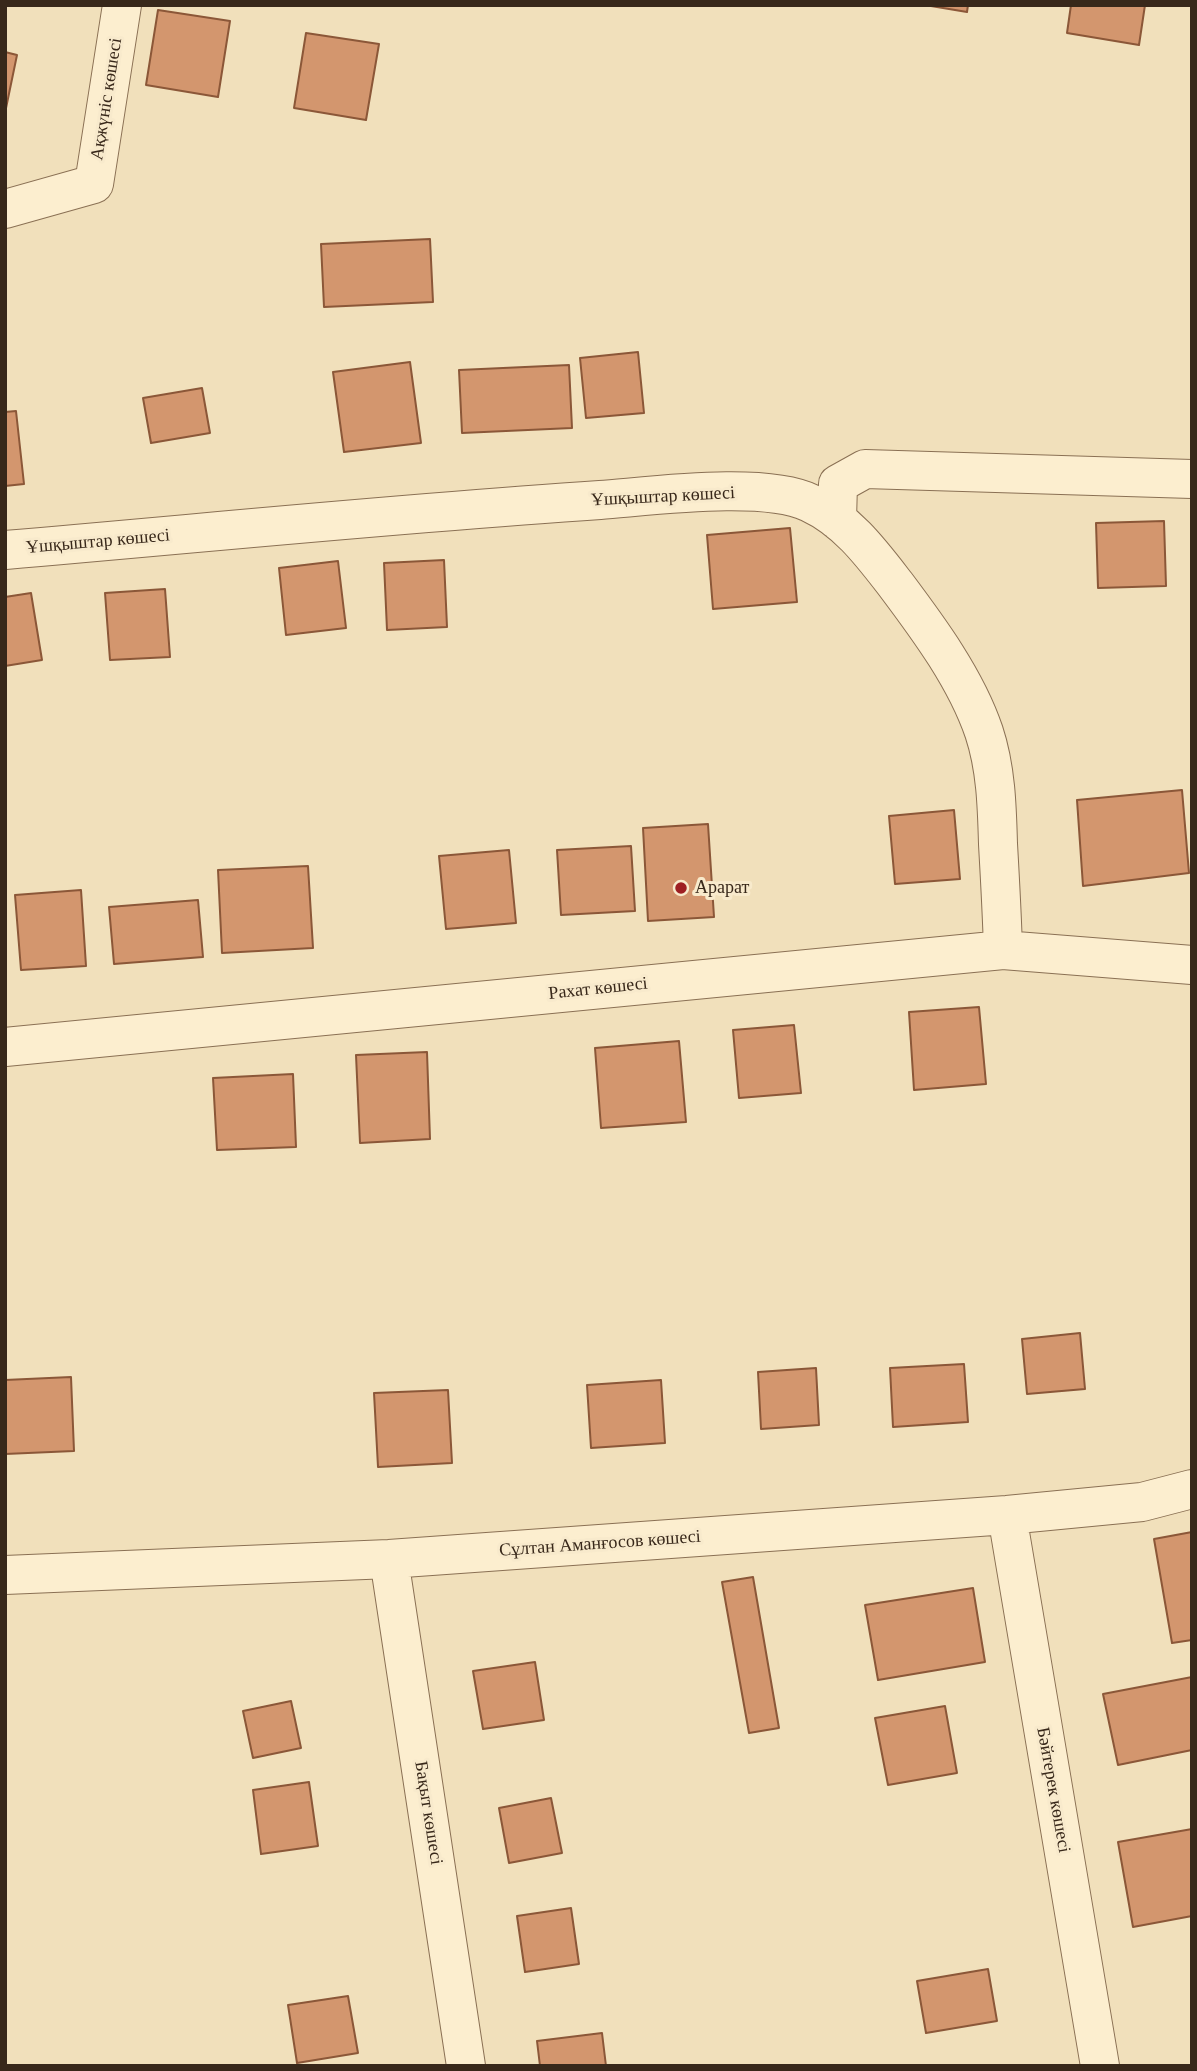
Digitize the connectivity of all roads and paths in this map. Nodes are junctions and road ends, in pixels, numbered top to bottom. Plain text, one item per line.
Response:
1 (122, 5) edge
2 (5, 209) edge
3 (1192, 479) edge
4 (837, 520) junction
5 (5, 550) edge
6 (1003, 950) junction
7 (1192, 965) edge
8 (5, 1047) edge
9 (1192, 1489) edge
10 (1007, 1515) junction
11 (389, 1559) junction
12 (5, 1575) edge
13 (466, 2066) edge
14 (1100, 2066) edge

1 - 2 street, Ақжүніс көшесі
3 - 4 street
4 - 5 street, Ұшқыштар көшесі
4 - 6 street, Ұшқыштар көшесі
6 - 7 street, Рахат көшесі
6 - 8 street, Рахат көшесі
9 - 10 street, Сұлтан Аманғосов көшесі
10 - 11 street, Сұлтан Аманғосов көшесі
10 - 14 street, Бәйтерек көшесі
11 - 12 street, Сұлтан Аманғосов көшесі
11 - 13 street, Бақыт көшесі

